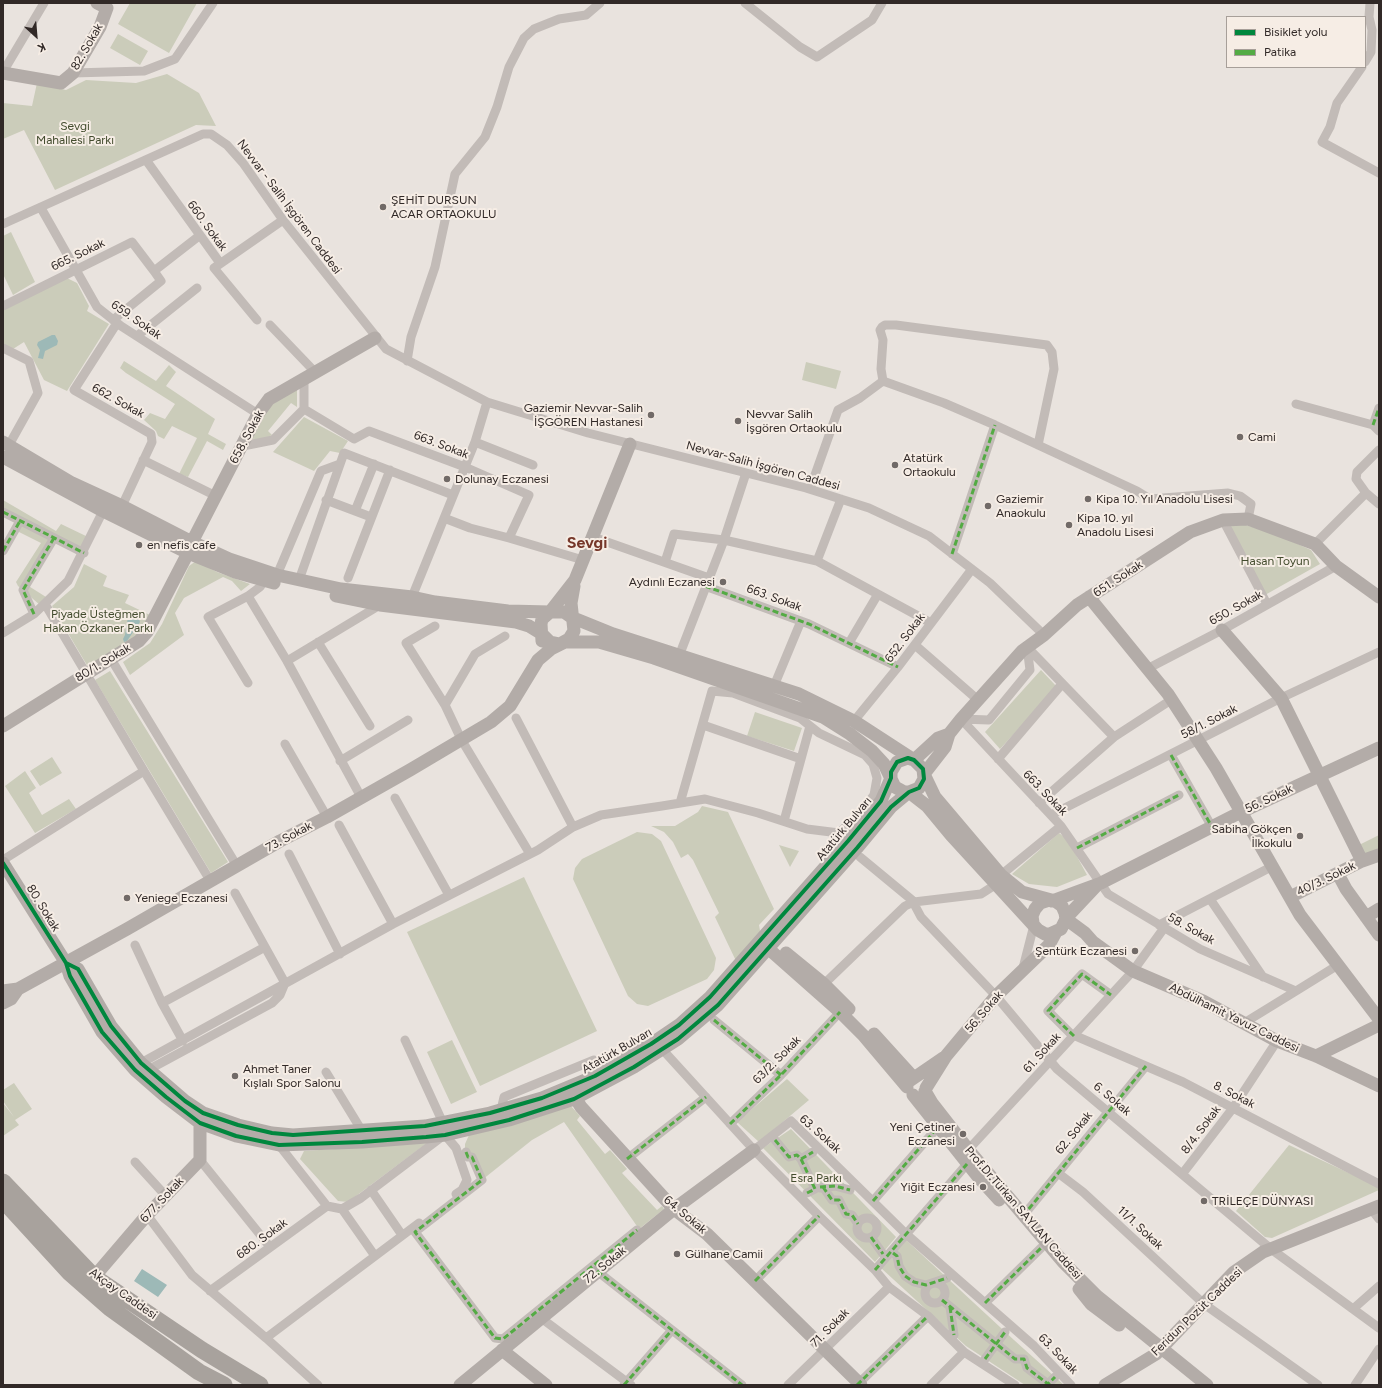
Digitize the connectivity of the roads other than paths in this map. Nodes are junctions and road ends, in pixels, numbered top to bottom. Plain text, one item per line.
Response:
1 (44, 3) edge
2 (97, 3) edge
3 (213, 3) edge
4 (600, 3) edge
5 (745, 3) edge
6 (882, 3) edge
7 (1370, 3) edge
8 (1366, 60) edge
9 (1361, 68) edge
10 (3, 73) edge
11 (73, 73) junction
12 (146, 160) junction
13 (1379, 173) edge
14 (41, 208) junction
15 (283, 220) junction
16 (3, 224) edge
17 (199, 236) junction
18 (220, 263) junction
19 (75, 270) junction
20 (154, 271) junction
21 (197, 288) dead end
22 (3, 306) edge
23 (257, 320) dead end
24 (115, 321) junction
25 (270, 325) dead end
26 (137, 336) junction
27 (375, 338) junction
28 (3, 348) edge
29 (407, 361) junction
30 (309, 375) junction
31 (883, 381) junction
32 (487, 402) junction
33 (1296, 404) dead end
34 (1379, 408) edge
35 (304, 409) junction
36 (258, 414) junction
37 (995, 425) junction
38 (1376, 428) edge
39 (354, 439) junction
40 (475, 442) junction
41 (6, 444) edge
42 (630, 444) junction
43 (242, 446) junction
44 (1038, 446) junction
45 (1379, 450) edge
46 (344, 453) junction
47 (3, 457) edge
48 (143, 460) junction
49 (340, 464) junction
50 (374, 464) junction
51 (533, 465) dead end
52 (465, 466) junction
53 (390, 470) junction
54 (746, 473) junction
55 (810, 489) junction
56 (1366, 492) junction
57 (453, 495) junction
58 (216, 496) junction
59 (841, 499) junction
60 (326, 500) junction
61 (1379, 504) edge
62 (122, 506) junction
63 (103, 511) junction
64 (356, 511) junction
65 (3, 512) edge
66 (371, 517) junction
67 (444, 518) junction
68 (1248, 519) junction
69 (1223, 520) junction
70 (20, 521) junction
71 (593, 537) junction
72 (54, 538) junction
73 (509, 538) junction
74 (724, 540) junction
75 (190, 548) junction
76 (1319, 549) junction
77 (3, 551) edge
78 (84, 553) junction
79 (952, 554) junction
80 (583, 560) junction
81 (817, 561) junction
82 (665, 562) junction
83 (1336, 566) junction
84 (972, 569) junction
85 (271, 578) junction
86 (348, 578) dead end
87 (299, 580) junction
88 (575, 580) junction
89 (707, 582) junction
90 (878, 594) junction
91 (248, 596) junction
92 (412, 597) junction
93 (1089, 597) junction
94 (1379, 597) edge
95 (45, 604) junction
96 (1267, 604) junction
97 (380, 605) junction
98 (550, 612) junction
99 (34, 614) junction
100 (571, 618) junction
101 (801, 621) junction
102 (931, 623) junction
103 (435, 626) dead end
104 (1222, 630) junction
105 (3, 633) edge
106 (542, 634) junction
107 (1044, 635) junction
108 (505, 636) dead end
109 (318, 642) junction
110 (565, 642) junction
111 (850, 643) junction
112 (915, 645) junction
113 (1027, 647) junction
114 (1379, 652) edge
115 (679, 656) junction
116 (110, 659) junction
117 (538, 660) junction
118 (287, 661) junction
119 (898, 667) junction
120 (1147, 669) junction
121 (84, 674) junction
122 (248, 683) dead end
123 (1062, 684) junction
124 (714, 686) junction
125 (774, 686) junction
126 (1281, 698) junction
127 (978, 700) junction
128 (1171, 700) junction
129 (445, 705) junction
130 (516, 718) dead end
131 (961, 719) junction
132 (408, 720) dead end
133 (854, 721) junction
134 (703, 725) junction
135 (3, 726) edge
136 (370, 726) dead end
137 (810, 726) junction
138 (950, 734) junction
139 (1114, 737) junction
140 (462, 741) junction
141 (1198, 741) junction
142 (285, 744) dead end
143 (1379, 748) edge
144 (1171, 755) junction
145 (801, 759) junction
146 (998, 759) junction
147 (914, 760) junction
148 (340, 761) junction
149 (144, 771) junction
150 (924, 774) junction
151 (1319, 776) junction
152 (890, 778) junction
153 (909, 792) junction
154 (1179, 795) dead end
155 (361, 797) junction
156 (395, 798) dead end
157 (680, 803) junction
158 (1039, 803) junction
159 (1241, 812) junction
160 (1051, 815) junction
161 (327, 817) junction
162 (784, 822) junction
163 (339, 825) dead end
164 (573, 826) junction
165 (1061, 826) junction
166 (1212, 827) junction
167 (1077, 848) junction
168 (289, 854) dead end
169 (530, 854) junction
170 (1379, 855) edge
171 (860, 857) dead end
172 (3, 861) edge
173 (1362, 862) junction
174 (237, 866) junction
175 (1273, 866) junction
176 (1338, 874) junction
177 (998, 880) junction
178 (211, 882) junction
179 (1099, 884) junction
180 (235, 894) dead end
181 (449, 895) junction
182 (1290, 897) junction
183 (1210, 898) junction
184 (1051, 900) junction
185 (914, 902) junction
186 (1379, 909) edge
187 (1366, 917) junction
188 (393, 924) junction
189 (1034, 924) junction
190 (1062, 925) junction
191 (1162, 927) junction
192 (1379, 935) edge
193 (766, 941) junction
194 (135, 945) dead end
195 (265, 947) junction
196 (340, 954) junction
197 (66, 963) junction
198 (1338, 965) junction
199 (1023, 969) junction
200 (1133, 971) junction
201 (1263, 977) junction
202 (285, 983) junction
203 (824, 984) junction
204 (18, 989) junction
205 (3, 991) edge
206 (1296, 992) junction
207 (1112, 995) junction
208 (996, 996) junction
209 (3, 1003) edge
210 (162, 1003) junction
211 (840, 1012) junction
212 (1379, 1019) edge
213 (714, 1020) dead end
214 (1244, 1023) junction
215 (1379, 1025) edge
216 (109, 1032) junction
217 (1074, 1036) junction
218 (405, 1040) dead end
219 (183, 1041) junction
220 (1277, 1041) junction
221 (662, 1050) junction
222 (1316, 1056) junction
223 (1052, 1062) junction
224 (1146, 1066) junction
225 (145, 1067) junction
226 (607, 1069) junction
227 (326, 1072) dead end
228 (780, 1075) junction
229 (917, 1086) junction
230 (1379, 1086) edge
231 (572, 1093) junction
232 (706, 1097) junction
233 (1233, 1108) junction
234 (501, 1110) junction
235 (1108, 1111) junction
236 (202, 1118) junction
237 (730, 1124) junction
238 (938, 1127) junction
239 (444, 1129) junction
240 (362, 1131) junction
241 (776, 1140) dead end
242 (279, 1145) junction
243 (754, 1150) junction
244 (968, 1150) junction
245 (466, 1152) dead end
246 (813, 1152) dead end
247 (627, 1159) junction
248 (801, 1159) junction
249 (200, 1160) junction
250 (135, 1162) dead end
251 (967, 1164) junction
252 (3, 1170) edge
253 (1058, 1173) junction
254 (1183, 1173) junction
255 (3, 1182) edge
256 (1379, 1184) edge
257 (371, 1190) junction
258 (815, 1190) junction
259 (850, 1190) dead end
260 (165, 1195) junction
261 (3, 1200) edge
262 (873, 1201) junction
263 (327, 1206) junction
264 (674, 1208) junction
265 (342, 1209) junction
266 (1376, 1211) edge
267 (3, 1212) edge
268 (147, 1215) junction
269 (819, 1216) junction
270 (1023, 1216) junction
271 (858, 1224) junction
272 (637, 1230) dead end
273 (42, 1234) junction
274 (906, 1234) junction
275 (402, 1235) junction
276 (871, 1237) junction
277 (270, 1247) junction
278 (1042, 1248) junction
279 (1271, 1249) junction
280 (883, 1254) dead end
281 (893, 1254) dead end
282 (375, 1256) junction
283 (875, 1270) junction
284 (596, 1271) junction
285 (94, 1277) junction
286 (947, 1278) dead end
287 (755, 1281) junction
288 (930, 1284) junction
289 (1379, 1286) edge
290 (889, 1287) junction
291 (210, 1291) junction
292 (942, 1300) junction
293 (985, 1303) junction
294 (1204, 1304) junction
295 (950, 1307) junction
296 (1353, 1309) junction
297 (928, 1316) junction
298 (541, 1318) junction
299 (1379, 1328) edge
300 (672, 1330) junction
301 (1005, 1332) dead end
302 (954, 1335) dead end
303 (266, 1338) junction
304 (996, 1344) junction
305 (1379, 1349) edge
306 (502, 1350) junction
307 (825, 1350) junction
308 (1159, 1351) junction
309 (964, 1352) junction
310 (985, 1359) dead end
311 (1055, 1377) dead end
312 (628, 1384) edge
313 (859, 1384) edge
314 (224, 1385) edge
315 (260, 1385) edge
316 (318, 1385) edge
317 (460, 1385) edge
318 (546, 1385) edge
319 (742, 1385) edge
320 (788, 1385) edge
321 (931, 1385) edge
322 (1015, 1385) edge
323 (1072, 1385) edge
324 (1104, 1385) edge
325 (1196, 1385) edge
326 (1207, 1385) edge
327 (1318, 1385) edge
328 (1355, 1385) edge

1 - 10 street
2 - 11 street, 82. Sokak
3 - 11 street
4 - 29 street
5 - 6 street
7 - 8 street
9 - 13 street
10 - 11 street, 82. Sokak
12 - 14 street, Nevvar - Salih İşgören Caddesi
12 - 15 street, Nevvar - Salih İşgören Caddesi
12 - 17 street, 660. Sokak
14 - 16 street, Nevvar - Salih İşgören Caddesi
14 - 19 street, 659. Sokak
15 - 18 street
15 - 27 street, Nevvar - Salih İşgören Caddesi
17 - 18 street, 660. Sokak
17 - 20 street
18 - 23 street, 660. Sokak
19 - 20 street, 665. Sokak
19 - 22 street, 665. Sokak
19 - 24 street, 659. Sokak
20 - 24 street
21 - 26 street
24 - 26 street, 659. Sokak
24 - 48 street, 662. Sokak
25 - 30 street
26 - 36 street, 659. Sokak
27 - 29 street, Nevvar - Salih İşgören Caddesi
27 - 30 street, 658. Sokak
28 - 41 street
29 - 32 street, Nevvar - Salih İşgören Caddesi
30 - 35 street
30 - 36 street, 658. Sokak
31 - 37 street
31 - 44 street
31 - 55 street
32 - 40 street
32 - 42 street, Nevvar-Salih İşgören Caddesi
33 - 38 street
34 - 38 street
35 - 39 street
35 - 43 street
36 - 43 street, 658. Sokak
37 - 44 street
37 - 79 street
39 - 46 street
39 - 52 street, 663. Sokak
40 - 51 street
40 - 52 street
41 - 62 street
42 - 54 street, Nevvar-Salih İşgören Caddesi
42 - 71 street
43 - 58 street, 658. Sokak
44 - 68 street
45 - 56 street
46 - 49 street
46 - 50 street
47 - 63 street
48 - 58 street
48 - 62 street, 662. Sokak
49 - 60 street
49 - 85 street
50 - 53 street
50 - 64 street
52 - 57 street
52 - 73 street, 663. Sokak
53 - 57 street
53 - 66 street
54 - 55 street, Nevvar-Salih İşgören Caddesi
54 - 74 street
55 - 59 street, Nevvar-Salih İşgören Caddesi
56 - 61 street
56 - 76 street
57 - 67 street
58 - 75 street, 658. Sokak
59 - 79 street, Nevvar-Salih İşgören Caddesi
59 - 81 street
60 - 64 street
60 - 87 street
62 - 75 street
63 - 75 street
63 - 78 street
64 - 66 street
65 - 70 street
66 - 86 street
67 - 73 street
67 - 92 street
68 - 69 street, 651. Sokak
68 - 76 street, 651. Sokak
69 - 93 street, 651. Sokak
69 - 96 street
70 - 72 street
70 - 77 street
71 - 80 street
71 - 82 street, 663. Sokak
72 - 78 street
72 - 99 street
73 - 80 street
74 - 81 street
74 - 82 street
74 - 89 street
75 - 85 street
75 - 116 street, 80/1. Sokak
76 - 83 street
78 - 95 street
79 - 84 street, Nevvar-Salih İşgören Caddesi
80 - 88 street
81 - 90 street
82 - 89 street, 663. Sokak
83 - 94 street
83 - 96 street, 650. Sokak
84 - 102 street, 652. Sokak
84 - 107 street, Nevvar-Salih İşgören Caddesi
85 - 87 street
85 - 91 street
85 - 97 street
87 - 92 street
88 - 98 street
88 - 100 street
89 - 101 street, 663. Sokak
89 - 115 street
90 - 102 street
90 - 111 street
91 - 118 street
91 - 122 street
92 - 98 street
93 - 107 street, 651. Sokak
93 - 120 street
95 - 99 street
95 - 121 street
96 - 104 street, 650. Sokak
97 - 106 street
97 - 109 street
98 - 100 street
98 - 106 street
99 - 105 street
100 - 110 street
100 - 115 street
101 - 111 street, 663. Sokak
101 - 125 street
102 - 112 street, 652. Sokak
103 - 129 street
104 - 120 street, 650. Sokak
104 - 126 street, 40/3. Sokak
106 - 110 street
106 - 117 street
107 - 113 street, 651. Sokak
108 - 129 street
109 - 118 street
109 - 136 street
110 - 117 street
110 - 124 street
111 - 119 street, 663. Sokak
112 - 119 street, 652. Sokak
112 - 127 street
113 - 123 street
113 - 127 street, 651. Sokak
113 - 131 street
114 - 126 street, 58/1. Sokak
115 - 125 street
116 - 121 street, 80/1. Sokak
116 - 174 street
117 - 140 street, 73. Sokak
118 - 148 street
119 - 133 street, 652. Sokak
120 - 128 street
121 - 135 street, 80/1. Sokak
121 - 149 street
123 - 139 street
123 - 146 street
124 - 134 street
124 - 137 street
124 - 152 street
125 - 133 street
126 - 141 street, 58/1. Sokak
126 - 151 street, 40/3. Sokak
127 - 131 street, 651. Sokak
128 - 139 street
128 - 141 street
129 - 140 street
130 - 164 street
131 - 138 street, 651. Sokak
131 - 146 street, 663. Sokak
132 - 148 street
133 - 147 street
134 - 145 street
134 - 157 street
137 - 145 street
137 - 162 street
138 - 147 street
138 - 150 street, Atatürk Bulvarı
139 - 158 street
140 - 155 street, 73. Sokak
140 - 169 street
141 - 144 street, 58/1. Sokak
141 - 159 street
142 - 161 street
143 - 151 street, 56. Sokak
144 - 160 street, 58/1. Sokak
144 - 166 street
145 - 162 street
146 - 158 street, 663. Sokak
147 - 150 street
147 - 152 street, Atatürk Bulvarı
148 - 155 street
149 - 172 street
149 - 178 street
150 - 153 street, Atatürk Bulvarı
150 - 177 street
151 - 159 street, 56. Sokak
151 - 173 street, 40/3. Sokak
152 - 153 street
152 - 193 street, Atatürk Bulvarı
153 - 177 street
153 - 193 street, Atatürk Bulvarı
154 - 167 street
155 - 161 street, 73. Sokak
156 - 181 street
157 - 162 street
157 - 164 street
158 - 160 street, 663. Sokak
159 - 166 street, 56. Sokak
159 - 175 street
160 - 165 street, 663. Sokak
161 - 174 street, 73. Sokak
163 - 188 street
164 - 169 street
165 - 167 street, 58. Sokak
165 - 177 street, 663. Sokak
166 - 179 street, 56. Sokak
167 - 179 street, 58. Sokak
168 - 196 street
169 - 181 street
170 - 173 street, 40/3. Sokak
171 - 185 street, 6. Sokak
172 - 197 street, 80. Sokak
173 - 176 street, 40/3. Sokak
174 - 178 street, 73. Sokak
175 - 182 street
175 - 183 street
176 - 182 street, 40/3. Sokak
176 - 187 street
177 - 184 street
177 - 185 street, 663. Sokak
177 - 189 street
178 - 197 street, 73. Sokak
179 - 184 street, 56. Sokak
179 - 190 street, 56. Sokak
179 - 191 street, 58. Sokak
180 - 195 street
181 - 188 street
182 - 198 street
183 - 191 street
183 - 201 street
184 - 189 street
184 - 190 street
185 - 203 street
185 - 208 street, 6. Sokak
186 - 187 street
187 - 192 street
188 - 196 street
189 - 190 street
189 - 199 street
190 - 199 street, 56. Sokak
190 - 200 street, Abdülhamit Yavuz Caddesi
191 - 200 street, 61. Sokak
191 - 201 street, 58. Sokak
193 - 203 street, Prof.Dr.Türkan SAYLAN Caddesi
193 - 211 street, Prof.Dr.Türkan SAYLAN Caddesi
193 - 221 street, Atatürk Bulvarı
193 - 226 street, Atatürk Bulvarı
194 - 210 street
195 - 202 street
195 - 210 street
196 - 202 street
197 - 204 street, 73. Sokak
197 - 216 street, Atatürk Bulvarı
198 - 206 street
198 - 212 street
199 - 208 street, 56. Sokak
200 - 207 street, 61. Sokak
200 - 214 street, Abdülhamit Yavuz Caddesi
201 - 206 street, 58. Sokak
202 - 219 street
202 - 225 street
203 - 229 street, Prof.Dr.Türkan SAYLAN Caddesi
204 - 205 street
204 - 209 street
206 - 214 street
207 - 217 street, 61. Sokak
207 - 217 street
208 - 223 street, 6. Sokak
208 - 229 street, 56. Sokak
210 - 219 street
211 - 228 street, 63/2. Sokak
211 - 229 street, Prof.Dr.Türkan SAYLAN Caddesi
213 - 228 street
214 - 220 street, Abdülhamit Yavuz Caddesi
215 - 222 street
216 - 225 street, Atatürk Bulvarı
216 - 236 street, Atatürk Bulvarı
217 - 223 street, 61. Sokak
217 - 224 street, 8. Sokak
218 - 239 street
219 - 225 street
220 - 222 street, Abdülhamit Yavuz Caddesi
220 - 233 street, 8/4. Sokak
221 - 231 street, Atatürk Bulvarı
221 - 232 street
222 - 230 street, Abdülhamit Yavuz Caddesi
223 - 235 street, 6. Sokak
223 - 244 street, 61. Sokak
224 - 233 street, 8. Sokak
224 - 235 street, 62. Sokak
225 - 236 street, Atatürk Bulvarı
226 - 231 street, Atatürk Bulvarı
226 - 234 street
227 - 240 street
228 - 237 street, 63/2. Sokak
229 - 238 street, Prof.Dr.Türkan SAYLAN Caddesi
229 - 244 street, Prof.Dr.Türkan SAYLAN Caddesi
231 - 234 street, Atatürk Bulvarı
231 - 239 street, Atatürk Bulvarı
231 - 247 street, 64. Sokak
232 - 237 street
232 - 247 street
233 - 254 street, 8/4. Sokak
233 - 256 street, 8. Sokak
234 - 239 street, Atatürk Bulvarı
235 - 253 street, 62. Sokak
235 - 254 street, 6. Sokak
236 - 240 street, Atatürk Bulvarı
236 - 242 street, Atatürk Bulvarı
236 - 249 street
237 - 243 street
238 - 251 street, Prof.Dr.Türkan SAYLAN Caddesi
238 - 262 street
239 - 240 street, Atatürk Bulvarı
239 - 242 street, Atatürk Bulvarı
239 - 257 street
239 - 275 street
241 - 248 street
242 - 263 street
243 - 262 street, 63. Sokak
243 - 264 street, 72. Sokak
243 - 269 street
244 - 270 street, Prof.Dr.Türkan SAYLAN Caddesi
245 - 272 street
246 - 248 street
247 - 264 street, 64. Sokak
248 - 258 street
249 - 260 street, 677. Sokak
249 - 277 street
250 - 260 street
251 - 274 street
251 - 278 street, Prof.Dr.Türkan SAYLAN Caddesi
252 - 273 highway
253 - 270 street, 62. Sokak
253 - 294 street, 11/1. Sokak
254 - 279 street, 6. Sokak
255 - 273 highway, Akçay Caddesi
257 - 265 street
257 - 275 street
258 - 259 street
258 - 271 street
260 - 268 street, 677. Sokak
261 - 273 highway, Akçay Caddesi
262 - 274 street, 63. Sokak
263 - 265 street
263 - 277 street, 680. Sokak
264 - 284 street, 72. Sokak
264 - 287 street, 64. Sokak
265 - 282 street
266 - 279 street, Feridun Pozüt Caddesi
267 - 273 highway
268 - 285 street, 677. Sokak
268 - 291 street
269 - 283 street
269 - 287 street
270 - 308 street, Prof.Dr.Türkan SAYLAN Caddesi
271 - 276 street
271 - 276 street
273 - 285 highway, Akçay Caddesi
273 - 314 highway, Akçay Caddesi
274 - 283 street
274 - 293 street, 63. Sokak
275 - 282 street
276 - 280 street
277 - 291 street, 680. Sokak
278 - 293 street
278 - 308 street, Prof.Dr.Türkan SAYLAN Caddesi
279 - 294 street, Feridun Pozüt Caddesi
279 - 296 street, 6. Sokak
281 - 288 street
282 - 303 street
283 - 290 street
284 - 298 street, 72. Sokak
284 - 300 street
285 - 315 highway, Akçay Caddesi
286 - 288 street
287 - 307 street, 64. Sokak
288 - 292 street
288 - 292 street
289 - 296 street
290 - 297 street
290 - 307 street, 71. Sokak
291 - 303 street
292 - 295 street
293 - 323 street, 63. Sokak
294 - 308 street, Feridun Pozüt Caddesi
294 - 327 street, 11/1. Sokak
295 - 302 street
295 - 304 street
296 - 299 street, 6. Sokak
297 - 309 street
297 - 313 street
298 - 306 street, 72. Sokak
298 - 312 street
300 - 312 street
300 - 319 street
301 - 304 street
303 - 316 street
304 - 310 street
304 - 311 street
305 - 328 street
306 - 317 street, 72. Sokak
306 - 318 street
307 - 313 street, 64. Sokak
307 - 320 street, 71. Sokak
308 - 324 street, Feridun Pozüt Caddesi
308 - 325 street, Prof.Dr.Türkan SAYLAN Caddesi
308 - 326 street, Prof.Dr.Türkan SAYLAN Caddesi
309 - 321 street
309 - 322 street

